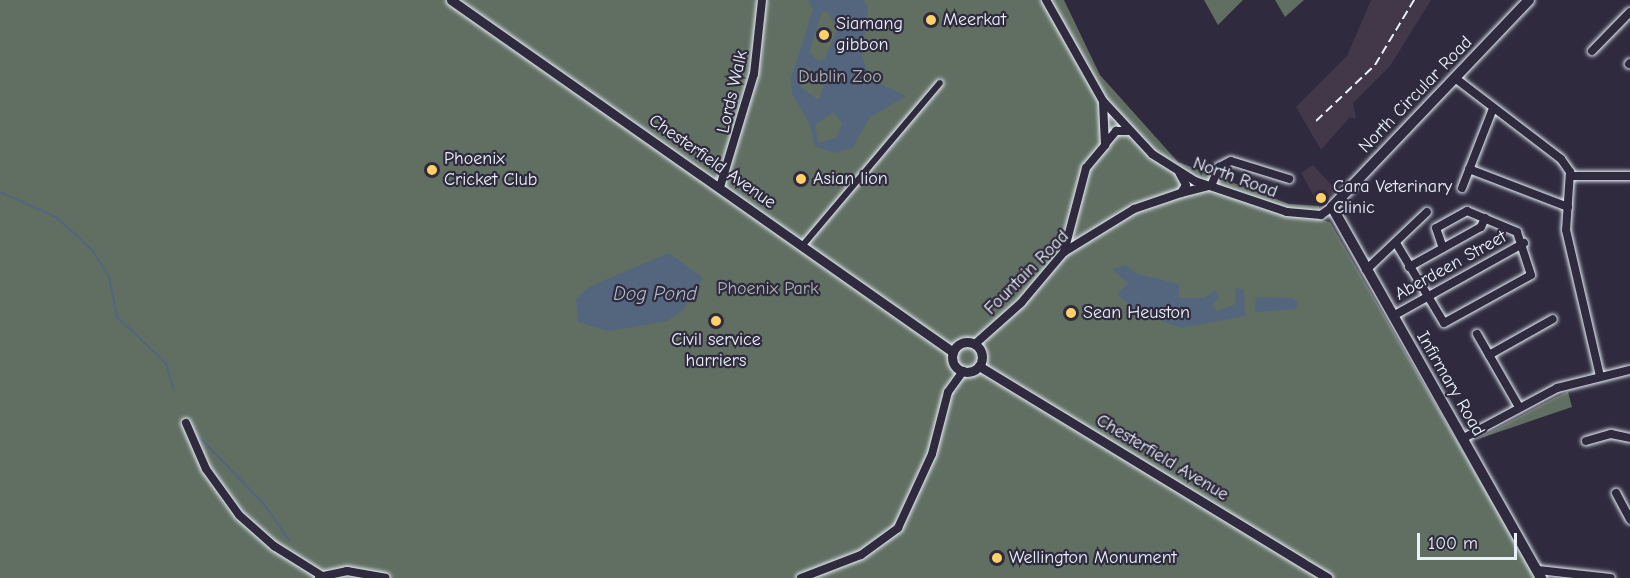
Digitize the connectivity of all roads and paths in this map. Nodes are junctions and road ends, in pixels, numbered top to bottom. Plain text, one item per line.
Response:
1 (451, 0) edge
2 (762, 0) edge
3 (1046, 0) edge
4 (1529, 0) edge
5 (1630, 12) edge
6 (1592, 51) dead end
7 (1455, 78) junction
8 (940, 83) dead end
9 (1103, 101) junction
10 (1492, 111) junction
11 (1130, 132) junction
12 (1105, 145) junction
13 (1470, 169) junction
14 (1180, 174) junction
15 (1571, 176) junction
16 (1630, 176) edge
17 (1289, 179) dead end
18 (1211, 186) junction
19 (720, 187) junction
20 (1462, 188) dead end
21 (1181, 193) junction
22 (1568, 207) junction
23 (1329, 209) junction
24 (1427, 212) dead end
25 (1485, 218) junction
26 (1071, 230) junction
27 (1085, 237) junction
28 (1396, 243) junction
29 (1524, 243) junction
30 (802, 244) junction
31 (1443, 248) junction
32 (1064, 252) junction
33 (1409, 267) junction
34 (1366, 270) junction
35 (1426, 296) junction
36 (1393, 316) junction
37 (1553, 319) dead end
38 (1477, 334) dead end
39 (975, 344) junction
40 (953, 352) junction
41 (1489, 355) junction
42 (979, 366) junction
43 (1630, 370) edge
44 (963, 371) junction
45 (1600, 376) junction
46 (1519, 407) junction
47 (186, 423) dead end
48 (1630, 438) edge
49 (1462, 439) junction
50 (1586, 441) dead end
51 (1616, 493) dead end
52 (1630, 519) edge
53 (1539, 574) edge
54 (325, 576) edge
55 (385, 578) edge
56 (801, 578) edge
57 (1328, 578) edge
58 (1611, 578) edge

1 - 19 street, Chesterfield Avenue
2 - 19 street, Lords Walk
3 - 9 street, North Road
4 - 7 main road, North Circular Road
5 - 6 street
7 - 10 street
7 - 23 main road, North Circular Road
8 - 30 street
9 - 11 street, North Road
9 - 12 street
10 - 13 street
10 - 15 street
11 - 12 street
11 - 14 street, North Road
12 - 26 street
13 - 20 street
13 - 22 street
14 - 18 street, North Road
14 - 21 street
15 - 16 street
15 - 22 street
17 - 18 street
18 - 21 street, Fountain Road
18 - 23 street, North Road
19 - 30 street, Chesterfield Avenue
21 - 27 street, Fountain Road
22 - 45 street
23 - 34 main road, Infirmary Road
24 - 28 street
25 - 29 street
25 - 31 street
25 - 31 street
26 - 27 street
26 - 32 street
27 - 32 street, Fountain Road
28 - 33 street
28 - 34 street
29 - 35 street, Aberdeen Street
29 - 35 street
30 - 40 street, Chesterfield Avenue
31 - 33 street
32 - 39 street, Fountain Road
33 - 35 street
34 - 36 main road, Infirmary Road
35 - 36 street, Aberdeen Street
36 - 49 main road, Infirmary Road
37 - 41 street
38 - 41 street
39 - 40 street
39 - 42 street
40 - 44 street
41 - 46 street
42 - 44 street
42 - 57 street, Chesterfield Avenue
43 - 45 street
44 - 56 street
45 - 46 street
46 - 49 street
47 - 54 street
48 - 50 street
49 - 53 main road, Infirmary Road
51 - 52 street
53 - 58 street
54 - 55 street

